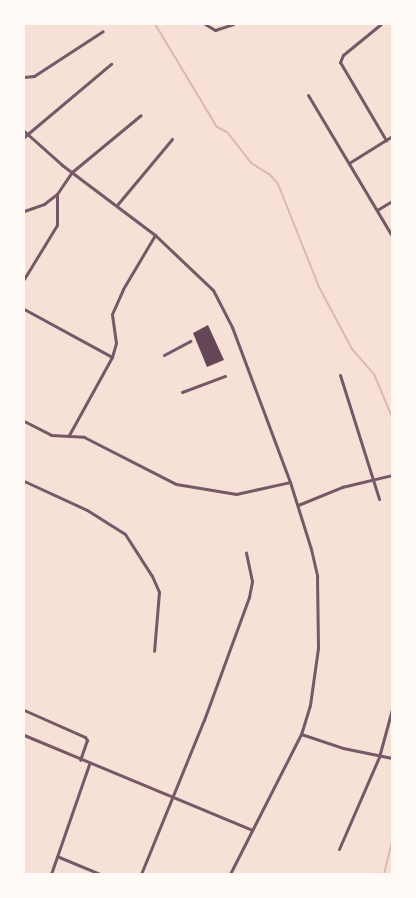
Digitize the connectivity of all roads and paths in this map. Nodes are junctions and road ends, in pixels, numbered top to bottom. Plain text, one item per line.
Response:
1 (206, 24) edge
2 (233, 24) edge
3 (381, 24) edge
4 (103, 31) dead end
5 (111, 64) dead end
6 (24, 77) edge
7 (308, 95) dead end
8 (141, 116) dead end
9 (25, 134) edge
10 (392, 136) edge
11 (172, 139) dead end
12 (386, 140) junction
13 (349, 163) junction
14 (72, 172) junction
15 (57, 194) junction
16 (392, 201) edge
17 (117, 205) junction
18 (377, 210) junction
19 (24, 211) edge
20 (155, 235) junction
21 (392, 236) edge
22 (24, 279) edge
23 (24, 309) edge
24 (190, 341) dead end
25 (164, 355) dead end
26 (112, 356) junction
27 (340, 375) dead end
28 (225, 376) dead end
29 (182, 392) dead end
30 (24, 422) edge
31 (69, 435) junction
32 (392, 475) edge
33 (374, 478) junction
34 (24, 481) edge
35 (290, 482) junction
36 (379, 499) dead end
37 (298, 505) junction
38 (246, 553) dead end
39 (154, 651) dead end
40 (392, 709) edge
41 (24, 710) edge
42 (301, 734) junction
43 (24, 736) edge
44 (379, 757) junction
45 (392, 758) edge
46 (80, 760) junction
47 (89, 764) junction
48 (172, 797) junction
49 (252, 830) junction
50 (339, 849) dead end
51 (59, 857) junction
52 (51, 874) edge
53 (100, 874) edge
54 (141, 874) edge
55 (230, 874) edge

1 - 2 street
3 - 12 street
4 - 6 street
5 - 9 street
7 - 13 street
8 - 14 street
9 - 14 street
10 - 12 street
11 - 17 street
12 - 13 street
13 - 18 street
14 - 15 street
14 - 17 street
15 - 19 street
15 - 22 street
16 - 18 street
17 - 20 street
18 - 21 street
20 - 26 street
20 - 35 street
23 - 26 street
24 - 25 street
26 - 31 street
27 - 33 street
28 - 29 street
30 - 31 street
31 - 35 street
32 - 33 street
33 - 36 street
33 - 37 street
34 - 39 street
35 - 37 street
37 - 42 street
38 - 48 street
40 - 44 street
41 - 46 street
42 - 44 street
42 - 49 street
43 - 46 street
44 - 45 street
44 - 50 street
46 - 47 street
47 - 48 street
47 - 51 street
48 - 49 street
48 - 54 street
49 - 55 street
51 - 52 street
51 - 53 street

